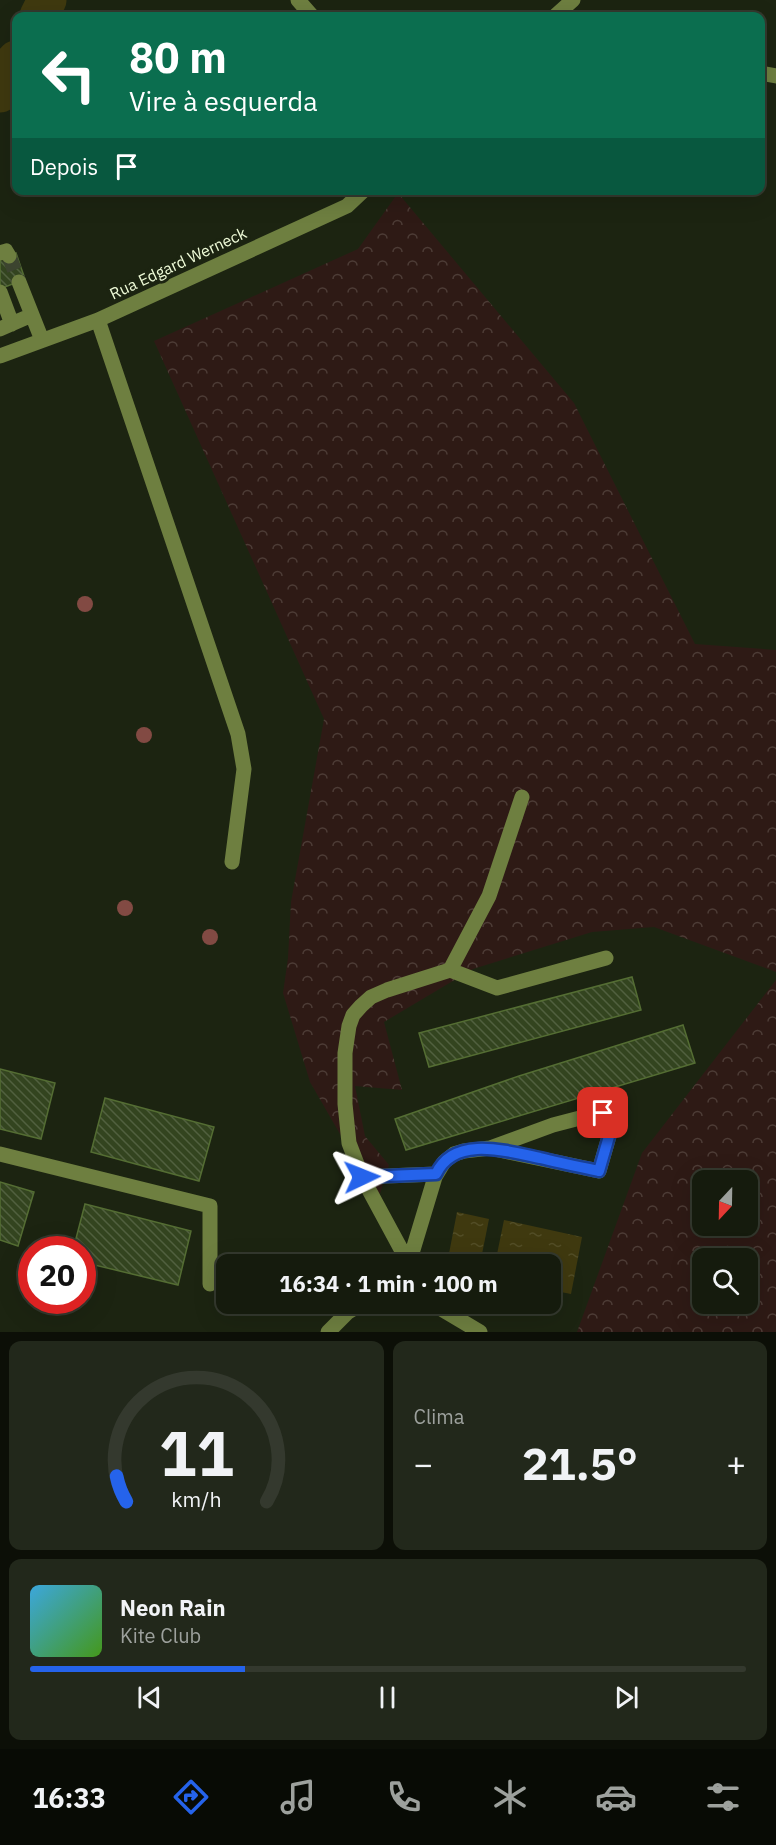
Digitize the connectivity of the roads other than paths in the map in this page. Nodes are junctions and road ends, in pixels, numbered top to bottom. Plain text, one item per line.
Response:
1 (298, 0) edge
2 (573, 0) edge
3 (308, 12) edge
4 (560, 12) edge
5 (359, 195) edge
6 (20, 282) tunnel mouth
7 (0, 292) edge
8 (32, 315) junction
9 (98, 320) junction
10 (6, 327) edge
11 (42, 340) junction
12 (0, 357) edge
13 (522, 797) dead end
14 (232, 862) dead end
15 (606, 958) dead end
16 (450, 970) junction
17 (490, 1148) junction
18 (0, 1154) edge
19 (436, 1174) junction
20 (362, 1177) junction
21 (404, 1254) edge
22 (412, 1254) edge
23 (210, 1284) dead end
24 (346, 1314) edge
25 (450, 1314) edge
26 (328, 1332) edge
27 (480, 1332) edge

1 - 3 street
2 - 4 street
5 - 9 street, Rua Edgard Werneck
6 - 8 street
7 - 10 street
8 - 10 street
8 - 11 street
9 - 11 street, Rua Edgard Werneck
9 - 14 street
11 - 12 street, Rua Edgard Werneck
13 - 16 street
15 - 16 street
16 - 20 street
17 - 17 street
17 - 19 street
18 - 23 street
19 - 20 street
19 - 22 street
20 - 21 street
24 - 26 street
25 - 27 street

